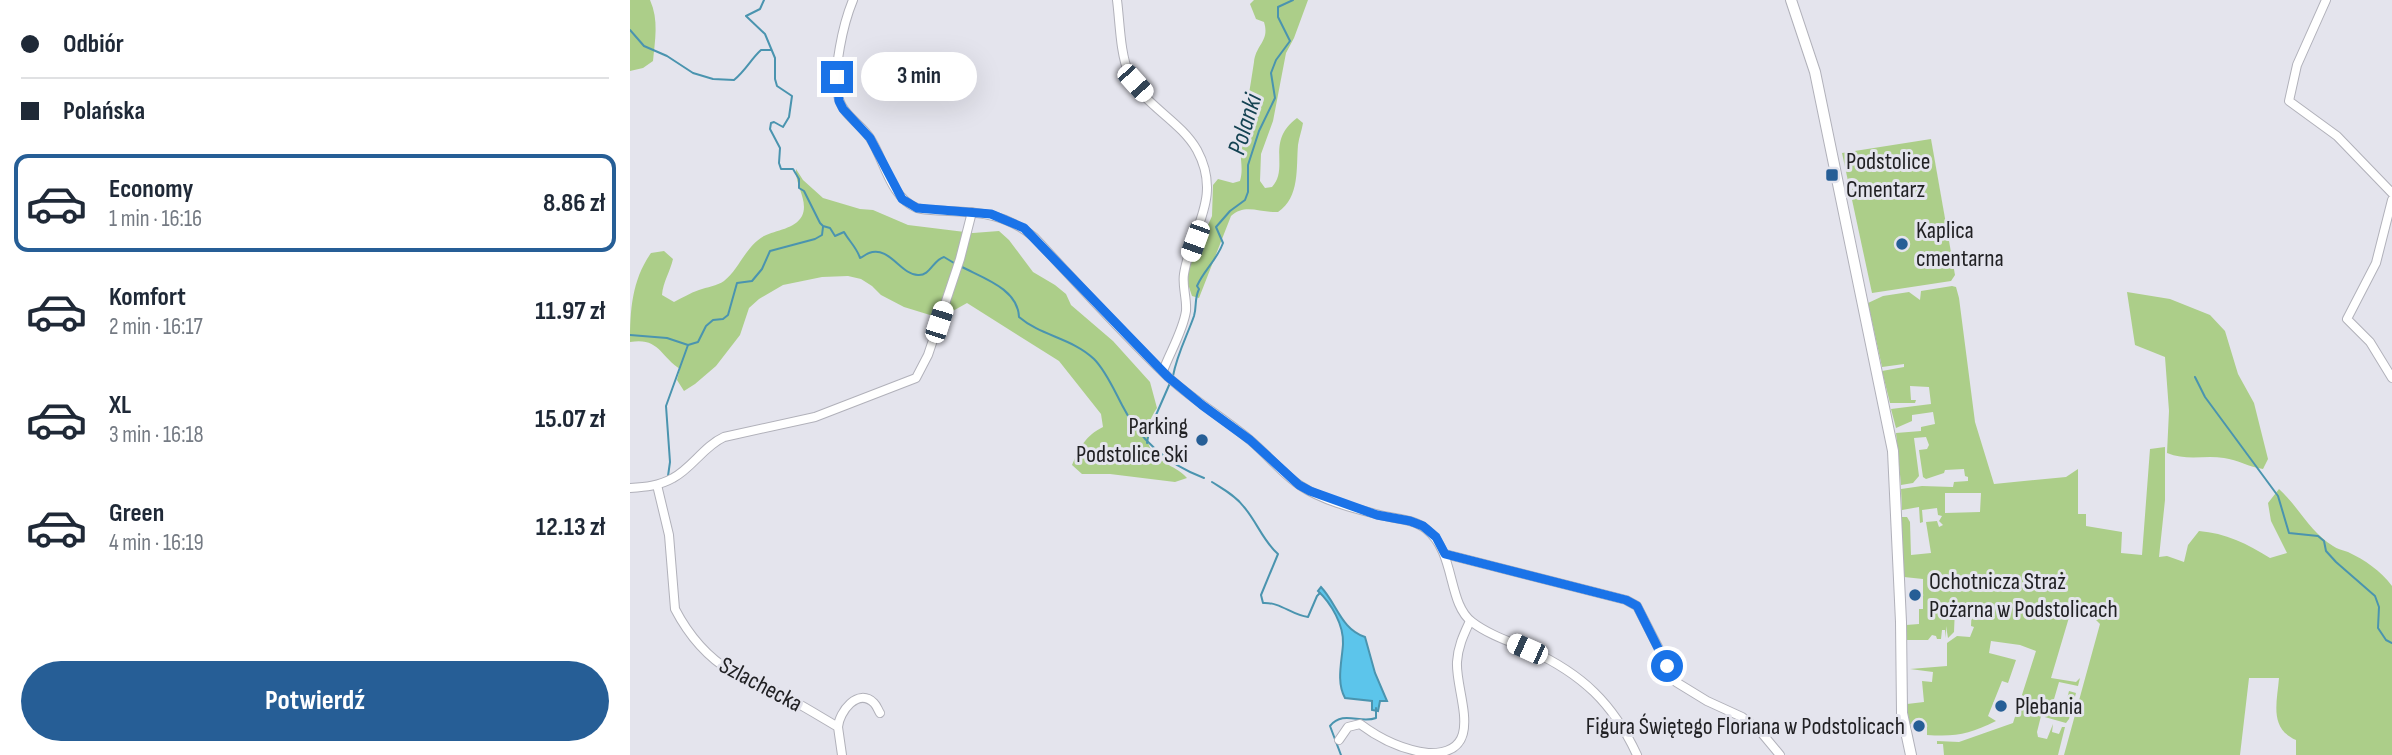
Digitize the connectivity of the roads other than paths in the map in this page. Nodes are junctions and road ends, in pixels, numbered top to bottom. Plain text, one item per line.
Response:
1 (853, 0) edge
2 (1117, 0) edge
3 (1791, 0) edge
4 (2326, 0) edge
5 (2392, 193) edge
6 (2392, 201) edge
7 (972, 212) junction
8 (1163, 371) junction
9 (2392, 378) edge
10 (657, 485) junction
11 (630, 488) edge
12 (1445, 554) junction
13 (1470, 621) junction
14 (880, 713) dead end
15 (838, 727) junction
16 (1339, 740) dead end
17 (1778, 752) edge
18 (842, 755) edge
19 (1637, 755) edge
20 (1911, 755) edge

1 - 7 street
2 - 8 street
3 - 20 street
4 - 5 street
6 - 9 street
7 - 8 street
7 - 10 street
8 - 12 street
10 - 11 street
10 - 15 street, Szlachecka
12 - 13 street
12 - 17 street
13 - 16 street
13 - 19 street
14 - 15 street
15 - 18 street

